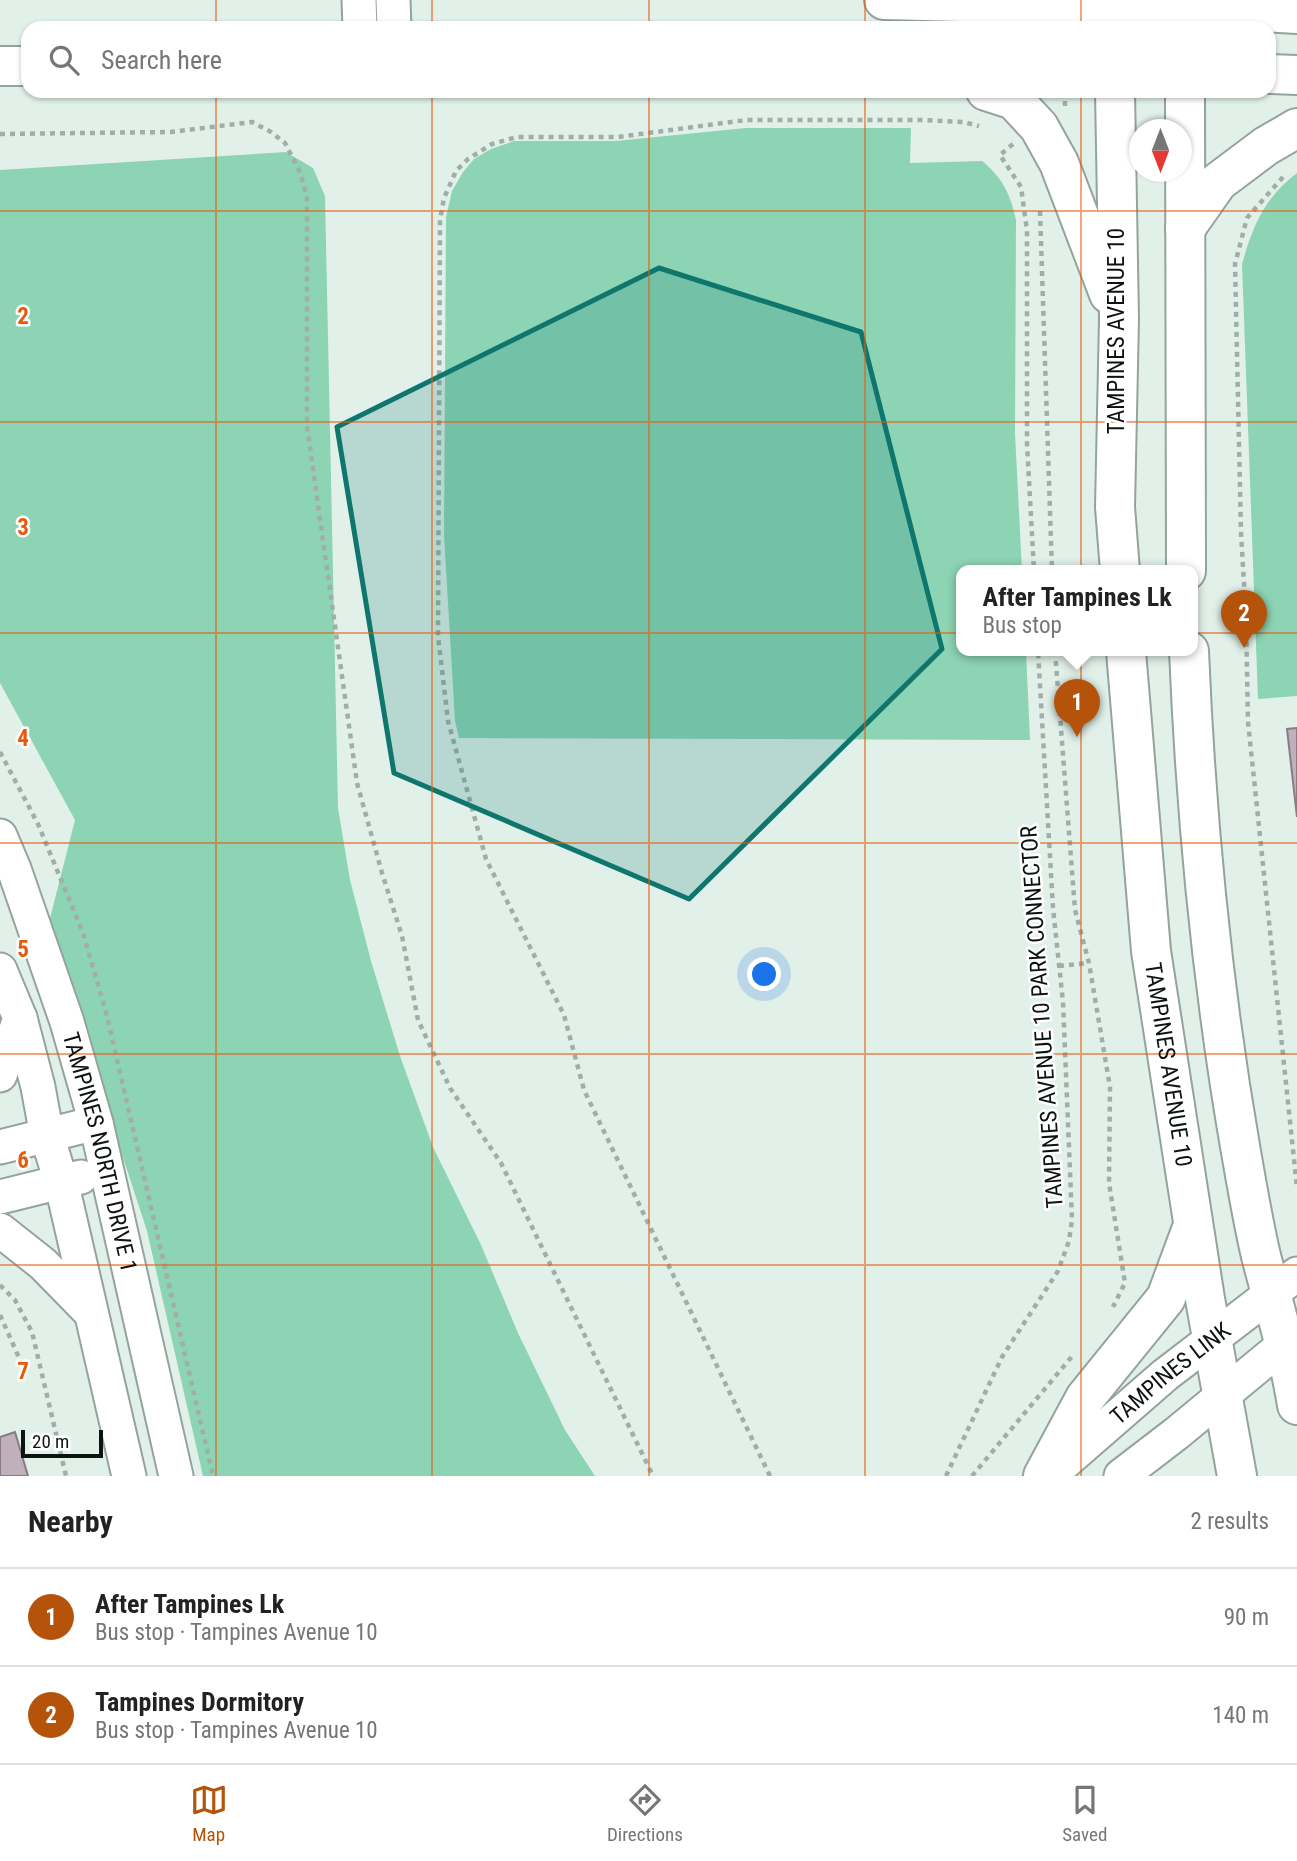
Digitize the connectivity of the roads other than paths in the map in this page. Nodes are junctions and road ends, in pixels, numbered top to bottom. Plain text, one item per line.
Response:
1 (359, 0) edge
2 (393, 0) edge
3 (884, 0) edge
4 (895, 0) edge
5 (1113, 11) edge
6 (1187, 12) edge
7 (1297, 14) edge
8 (360, 21) edge
9 (394, 21) edge
10 (0, 66) edge
11 (21, 66) edge
12 (1276, 74) edge
13 (1297, 75) edge
14 (1115, 98) edge
15 (1185, 98) edge
16 (985, 109) edge
17 (1297, 128) edge
18 (1185, 229) junction
19 (1119, 319) junction
20 (1120, 565) edge
21 (1186, 565) edge
22 (1126, 656) edge
23 (1189, 656) edge
24 (0, 836) edge
25 (0, 970) edge
26 (20, 1018) junction
27 (0, 1075) edge
28 (96, 1123) junction
29 (47, 1136) junction
30 (0, 1147) edge
31 (108, 1171) junction
32 (61, 1181) junction
33 (0, 1197) edge
34 (1193, 1223) junction
35 (0, 1230) edge
36 (1284, 1284) edge
37 (90, 1312) junction
38 (1291, 1339) edge
39 (1212, 1340) junction
40 (1222, 1395) junction
41 (1297, 1405) edge
42 (129, 1476) edge
43 (176, 1476) edge
44 (1043, 1476) edge
45 (1049, 1476) edge
46 (1121, 1476) edge
47 (1237, 1476) edge

1 - 8 street
2 - 9 street
3 - 4 main road
4 - 5 main road
5 - 6 main road
6 - 7 main road
10 - 11 main road
12 - 13 main road
14 - 19 main road, TAMPINES AVENUE 10
15 - 18 main road
16 - 19 main road
17 - 18 main road
18 - 21 main road
19 - 20 main road, TAMPINES AVENUE 10
22 - 34 main road, TAMPINES AVENUE 10
23 - 36 main road
24 - 28 street, TAMPINES NORTH DRIVE 1
25 - 26 street, TAMPINES NORTH DRIVE 1
26 - 27 street
26 - 29 street, TAMPINES NORTH DRIVE 1
28 - 29 street
28 - 31 street, TAMPINES NORTH DRIVE 1
29 - 30 street
29 - 32 street, TAMPINES NORTH DRIVE 1
31 - 32 street
31 - 43 street, TAMPINES NORTH DRIVE 1
32 - 33 street
32 - 37 street, TAMPINES NORTH DRIVE 1
34 - 39 main road, TAMPINES AVENUE 10
34 - 44 main road
35 - 37 street
36 - 38 main road
36 - 39 street, TAMPINES LINK
37 - 42 street, TAMPINES NORTH DRIVE 1
38 - 40 street
38 - 41 main road
39 - 40 main road, TAMPINES AVENUE 10
39 - 45 street, TAMPINES LINK
40 - 46 street
40 - 47 main road, TAMPINES AVENUE 10

